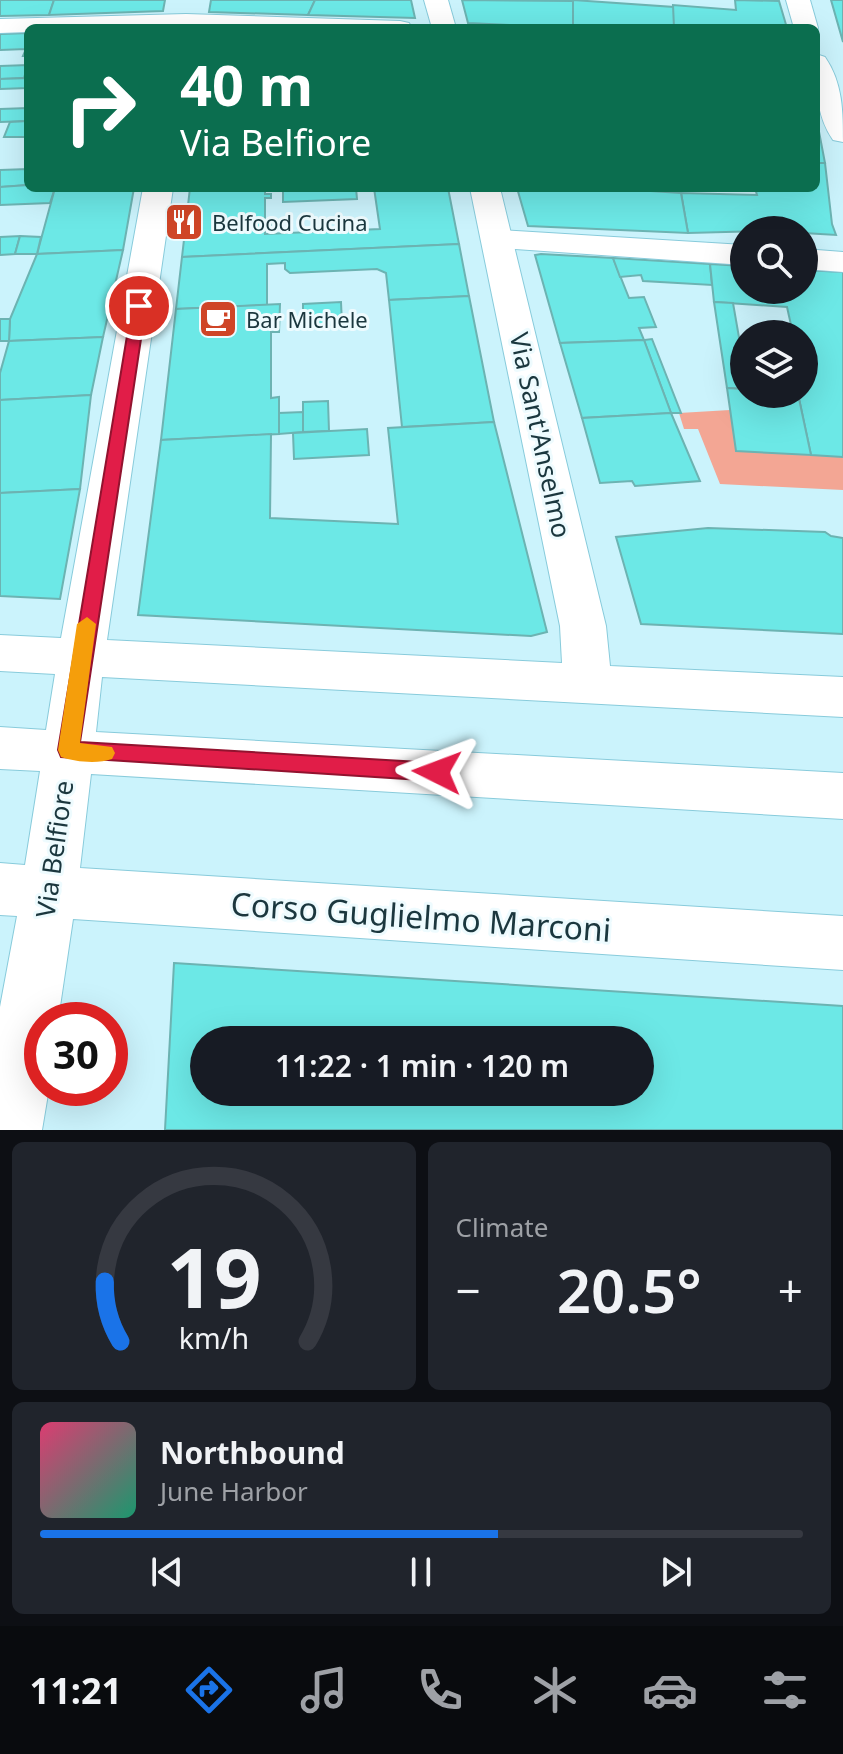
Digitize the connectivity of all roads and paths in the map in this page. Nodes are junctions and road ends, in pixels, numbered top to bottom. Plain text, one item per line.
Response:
1 (436, 0) edge
2 (798, 0) edge
3 (186, 16) edge
4 (37, 24) edge
5 (329, 24) edge
6 (443, 24) edge
7 (805, 24) edge
8 (24, 25) edge
9 (0, 26) edge
10 (820, 48) edge
11 (843, 50) edge
12 (820, 73) edge
13 (843, 134) edge
14 (157, 192) edge
15 (486, 192) edge
16 (498, 240) junction
17 (730, 254) edge
18 (818, 260) edge
19 (843, 262) edge
20 (0, 653) edge
21 (81, 658) junction
22 (587, 683) junction
23 (843, 697) edge
24 (0, 748) edge
25 (68, 750) junction
26 (843, 796) edge
27 (25, 891) edge
28 (843, 943) edge
29 (10, 1130) edge

1 - 6 street
2 - 7 street
3 - 4 street
3 - 5 street
8 - 9 street
10 - 11 street
12 - 13 street
14 - 21 street, Via Belfiore
15 - 16 street, Via Sant'Anselmo
16 - 17 street
16 - 22 street, Via Sant'Anselmo
18 - 19 street
20 - 21 street
21 - 22 street
21 - 25 street, Via Belfiore
22 - 23 street
24 - 25 street
25 - 26 street
25 - 27 street, Via Belfiore
27 - 28 street, Corso Guglielmo Marconi
27 - 29 street, Via Belfiore

